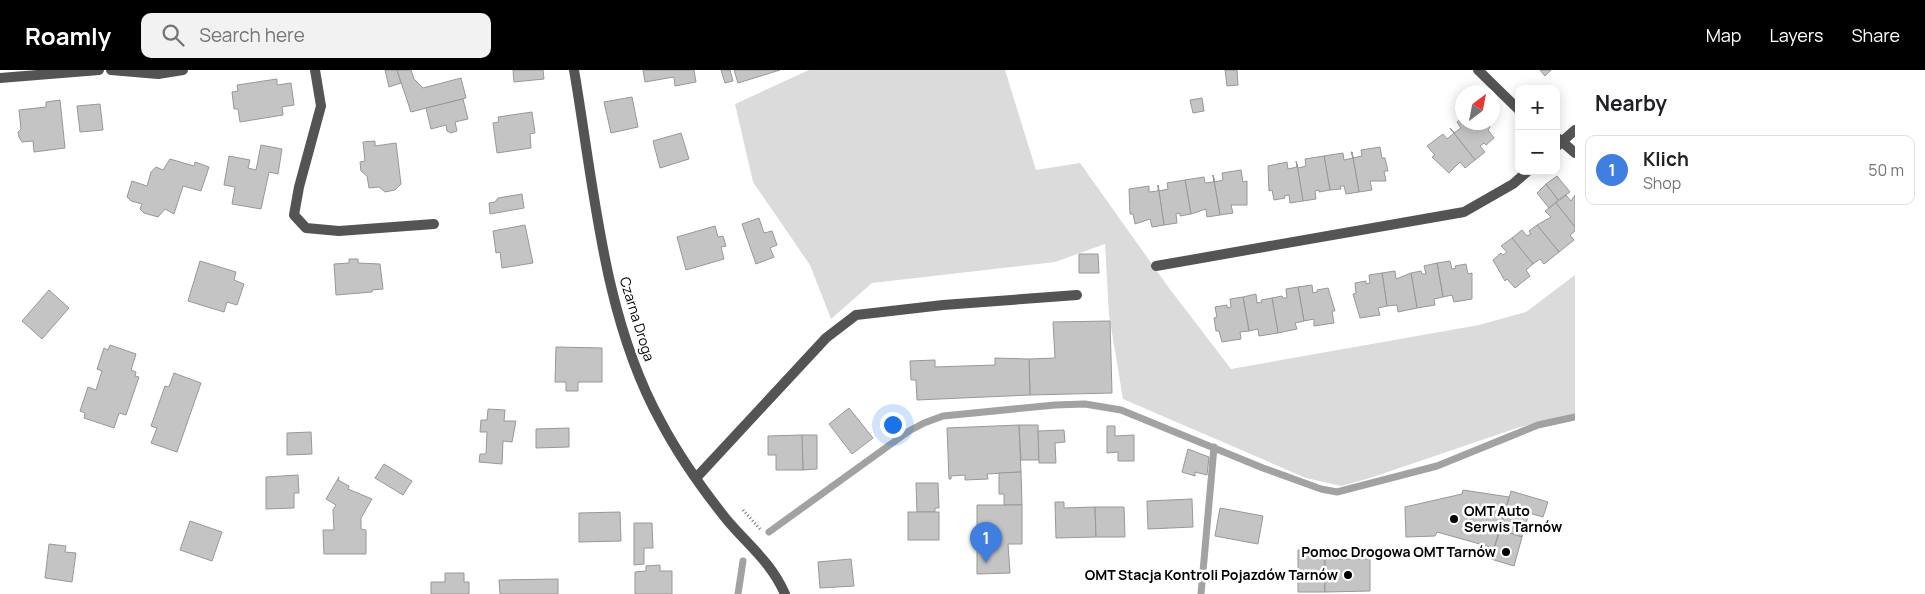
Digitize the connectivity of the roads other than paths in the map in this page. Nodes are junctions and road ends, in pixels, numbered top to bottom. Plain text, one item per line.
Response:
1 (98, 70) edge
2 (112, 70) edge
3 (182, 70) edge
4 (315, 70) edge
5 (574, 70) edge
6 (1478, 70) edge
7 (0, 78) edge
8 (1515, 106) edge
9 (1575, 130) edge
10 (1560, 141) edge
11 (1560, 143) edge
12 (1575, 153) edge
13 (1523, 175) edge
14 (434, 224) dead end
15 (1156, 266) dead end
16 (1077, 296) dead end
17 (696, 478) junction
18 (785, 594) edge

1 - 7 street
2 - 3 street
4 - 14 street
5 - 17 street, Czarna Droga
6 - 8 street
9 - 10 street
11 - 12 street
13 - 15 street
16 - 17 street
17 - 18 street, Czarna Droga

